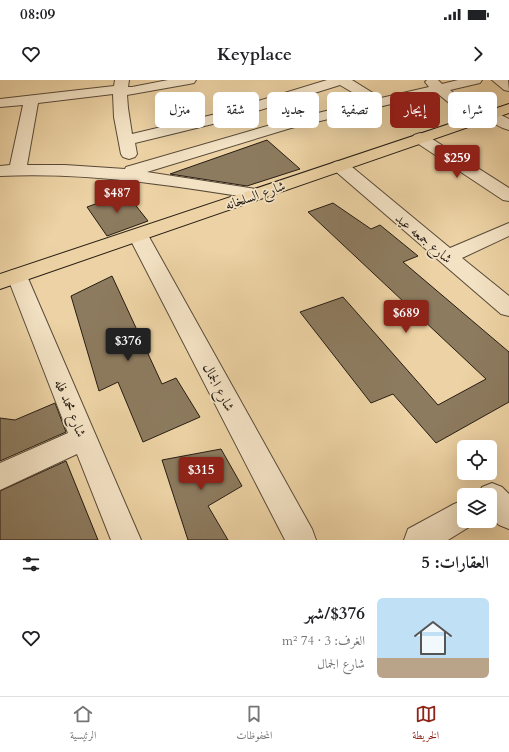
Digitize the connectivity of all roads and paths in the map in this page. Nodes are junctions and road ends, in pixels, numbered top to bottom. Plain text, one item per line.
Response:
1 (189, 80) edge
2 (341, 80) edge
3 (476, 80) edge
4 (499, 80) edge
5 (435, 84) edge
6 (120, 85) edge
7 (509, 87) edge
8 (361, 92) edge
9 (448, 93) edge
10 (31, 100) junction
11 (382, 102) edge
12 (0, 103) edge
13 (509, 108) edge
14 (497, 112) edge
15 (327, 115) edge
16 (497, 121) edge
17 (509, 125) edge
18 (450, 128) edge
19 (420, 138) junction
20 (126, 140) junction
21 (340, 166) junction
22 (18, 170) junction
23 (0, 171) edge
24 (133, 172) junction
25 (257, 194) junction
26 (509, 196) edge
27 (509, 229) edge
28 (138, 235) junction
29 (447, 257) junction
30 (8, 279) edge
31 (509, 308) edge
32 (84, 438) junction
33 (0, 478) edge
34 (457, 518) edge
35 (126, 540) edge
36 (301, 540) edge
37 (420, 540) edge

1 - 6 street
2 - 8 street
2 - 20 street
3 - 5 street
4 - 7 street
5 - 9 street
5 - 11 street
6 - 10 street
6 - 20 street
10 - 12 street
10 - 22 street
13 - 14 main road, شارع السلخانه
15 - 24 street
16 - 17 street
18 - 19 main road, شارع السلخانه
19 - 21 main road, شارع السلخانه
19 - 26 street
20 - 24 street
21 - 25 main road, شارع السلخانه
21 - 29 street, شارع جمعه عيد
22 - 23 street
22 - 24 street
24 - 25 street
25 - 28 main road, شارع السلخانه
27 - 29 street
28 - 30 main road, شارع السلخانه
28 - 36 street, شارع الجمال
29 - 31 street, شارع جمعه عيد
30 - 32 street, شارع محمد فله
32 - 33 street
32 - 35 street, شارع محمد فله
34 - 37 street

